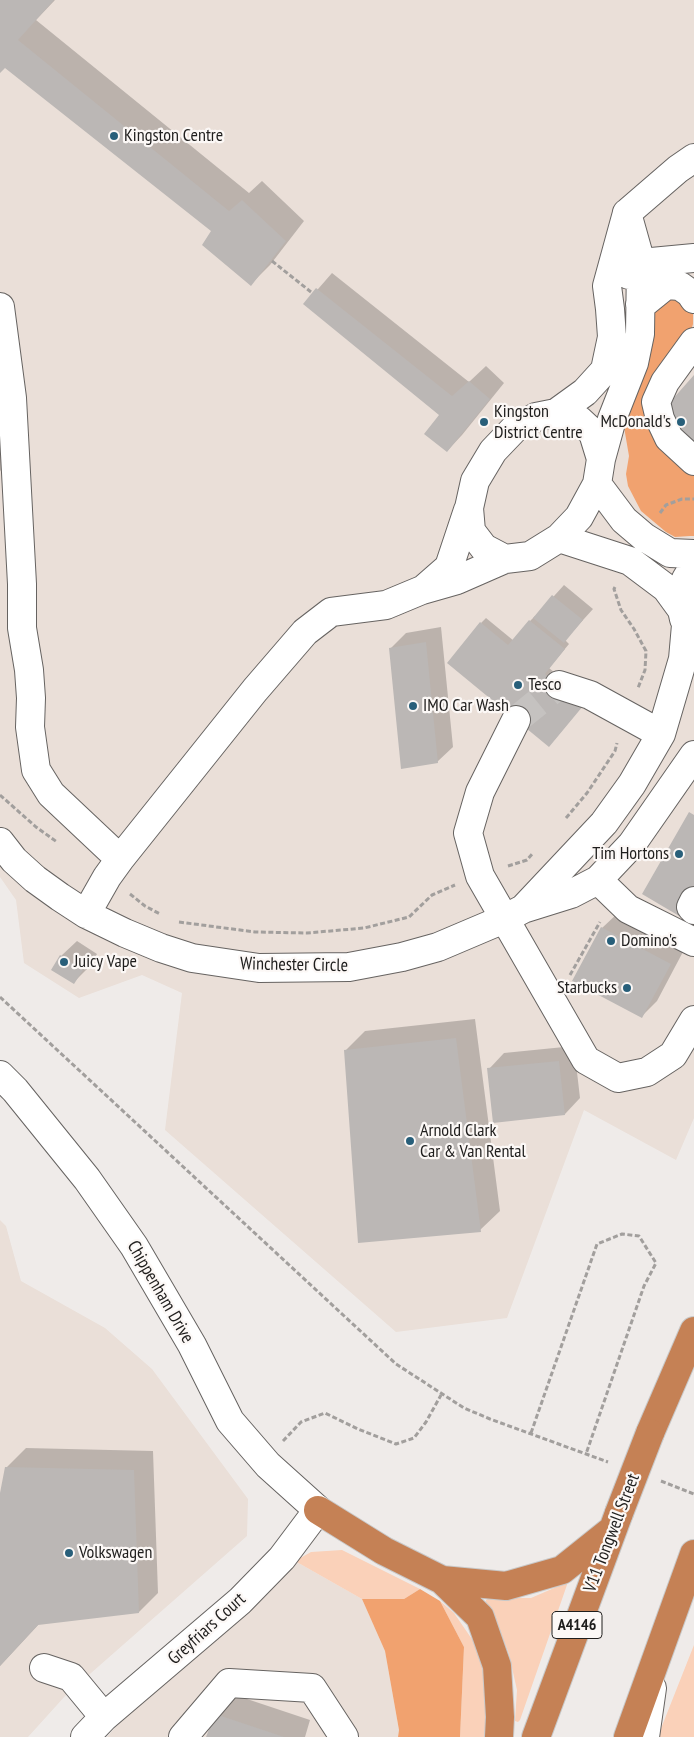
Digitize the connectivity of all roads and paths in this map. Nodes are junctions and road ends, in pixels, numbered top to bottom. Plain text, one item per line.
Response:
1 (694, 158) edge
2 (627, 213) junction
3 (272, 261) dead end
4 (641, 263) junction
5 (689, 264) edge
6 (311, 292) dead end
7 (694, 299) edge
8 (640, 304) junction
9 (0, 307) edge
10 (610, 309) junction
11 (694, 342) edge
12 (556, 413) junction
13 (694, 461) edge
14 (599, 471) junction
15 (694, 499) edge
16 (468, 508) junction
17 (9, 533) edge
18 (644, 537) junction
19 (559, 538) junction
20 (694, 554) edge
21 (504, 560) junction
22 (630, 561) junction
23 (694, 566) edge
24 (422, 590) junction
25 (687, 624) edge
26 (559, 686) dead end
27 (625, 713) junction
28 (516, 720) tunnel mouth
29 (661, 734) junction
30 (694, 755) edge
31 (0, 795) edge
32 (565, 819) dead end
33 (0, 842) edge
34 (64, 847) dead end
35 (534, 853) dead end
36 (113, 868) junction
37 (480, 876) junction
38 (606, 888) junction
39 (694, 902) edge
40 (694, 910) edge
41 (86, 914) junction
42 (514, 914) junction
43 (162, 915) dead end
44 (178, 921) dead end
45 (694, 942) edge
46 (0, 997) edge
47 (554, 1004) junction
48 (694, 1020) edge
49 (0, 1075) edge
50 (694, 1330) edge
51 (442, 1395) junction
52 (531, 1433) junction
53 (268, 1465) junction
54 (318, 1510) junction
55 (615, 1521) junction
56 (694, 1554) edge
57 (442, 1580) junction
58 (657, 1654) junction
59 (44, 1668) dead end
60 (104, 1717) junction
61 (85, 1737) edge
62 (182, 1737) edge
63 (344, 1737) edge
64 (499, 1737) edge
65 (536, 1737) edge
66 (628, 1737) edge
67 (645, 1737) edge

1 - 2 street
2 - 4 street
2 - 10 street
3 - 6 path
4 - 5 street
4 - 8 street
4 - 10 street
7 - 8 street
8 - 14 street
9 - 17 street
10 - 12 street
11 - 13 street
12 - 14 street
12 - 16 street
14 - 18 street
14 - 19 street
15 - 18 path
16 - 21 street
16 - 24 street
17 - 36 street
18 - 20 street
19 - 21 street
19 - 22 street
21 - 24 street
22 - 25 street
22 - 27 path
23 - 25 street, Winchester Circle
24 - 36 street
25 - 29 street, Winchester Circle
26 - 27 street
27 - 29 street
27 - 32 path
28 - 37 street
29 - 42 street, Winchester Circle
30 - 38 street, Winchester Circle
31 - 34 path
33 - 41 street, Winchester Circle
35 - 37 path
36 - 41 street
36 - 43 path
37 - 42 street
37 - 44 path
38 - 42 street, Winchester Circle
38 - 45 street
38 - 47 path
39 - 40 street
41 - 42 street, Winchester Circle
42 - 47 street
46 - 51 path
47 - 48 street
49 - 53 street, Chippenham Drive
50 - 55 highway, V11 Tongwell Street / A4146, bridge
51 - 52 path
51 - 53 path
52 - 52 path
53 - 54 street, Chippenham Drive
54 - 57 highway
54 - 60 street, Greyfriars Court
55 - 57 highway
55 - 65 highway, V11 Tongwell Street / A4146
56 - 58 highway
57 - 64 highway
58 - 66 highway
58 - 67 street
59 - 60 street
60 - 61 street, Greyfriars Court
62 - 63 street

